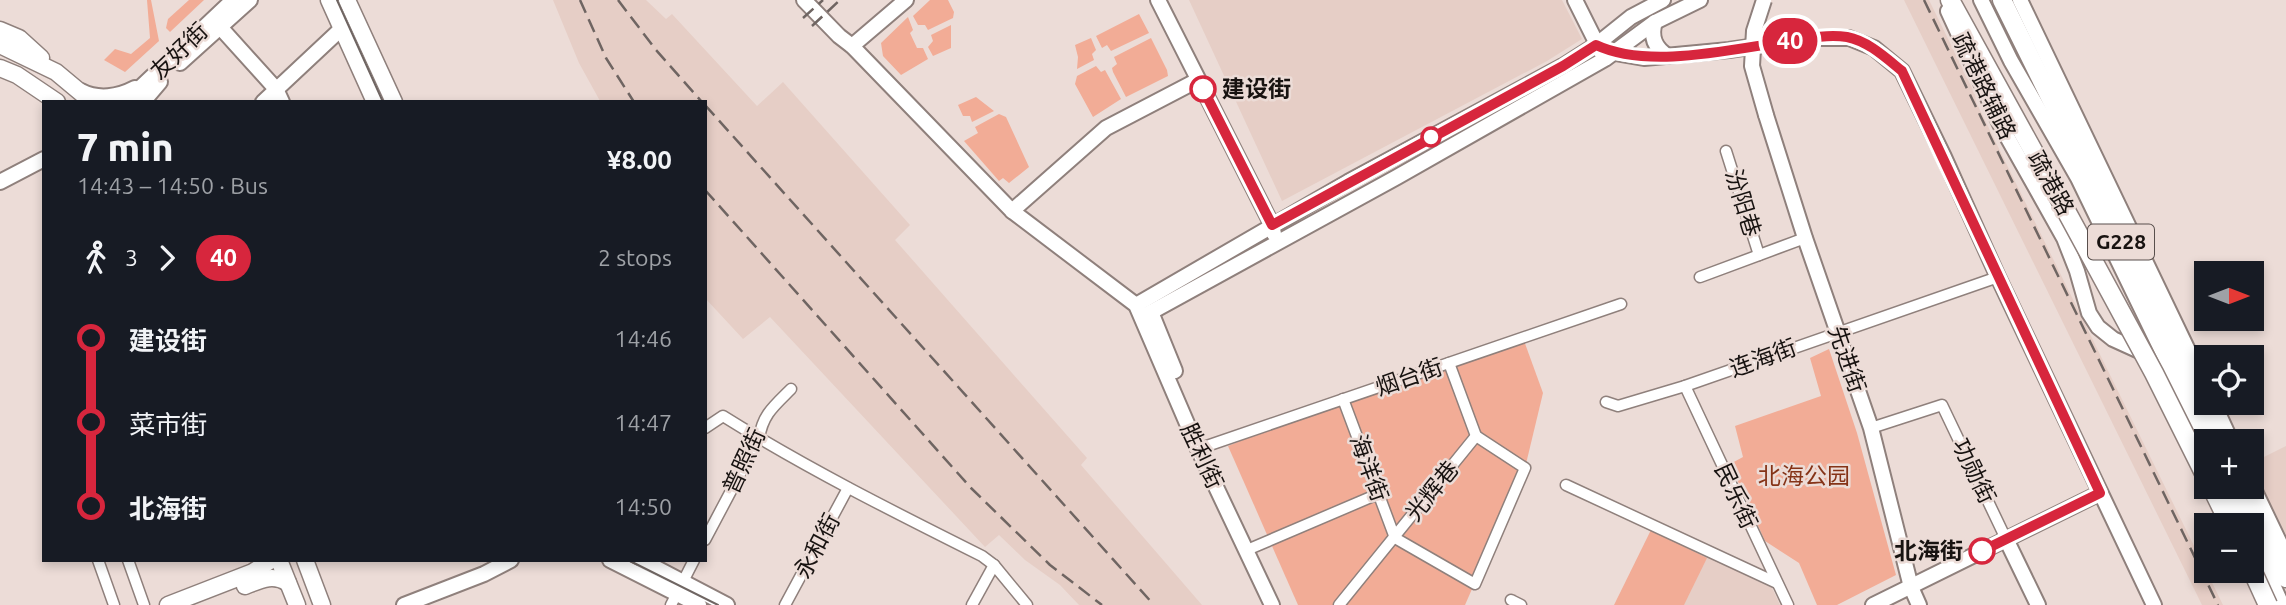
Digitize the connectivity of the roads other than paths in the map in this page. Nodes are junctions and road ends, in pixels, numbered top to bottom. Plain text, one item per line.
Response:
1 (233, 0) edge
2 (250, 0) edge
3 (330, 0) edge
4 (347, 0) edge
5 (804, 0) edge
6 (906, 0) edge
7 (1158, 0) edge
8 (1575, 0) edge
9 (1663, 0) edge
10 (1700, 0) edge
11 (1764, 0) edge
12 (1943, 0) edge
13 (1950, 0) edge
14 (1982, 0) edge
15 (2002, 0) edge
16 (2020, 0) edge
17 (1655, 22) junction
18 (220, 27) junction
19 (341, 29) junction
20 (0, 30) edge
21 (0, 45) edge
22 (1596, 45) junction
23 (852, 46) junction
24 (1610, 56) junction
25 (1668, 57) junction
26 (0, 68) edge
27 (56, 72) junction
28 (1198, 80) junction
29 (146, 83) junction
30 (37, 88) junction
31 (79, 90) junction
32 (279, 95) edge
33 (48, 100) edge
34 (54, 100) edge
35 (90, 100) edge
36 (127, 100) edge
37 (144, 100) edge
38 (374, 100) edge
39 (393, 100) edge
40 (1726, 151) dead end
41 (42, 160) edge
42 (0, 182) edge
43 (1012, 211) junction
44 (1272, 225) junction
45 (1805, 238) junction
46 (1759, 255) junction
47 (1256, 256) junction
48 (1699, 277) dead end
49 (1997, 277) junction
50 (1625, 303) dead end
51 (1143, 312) junction
52 (1838, 332) junction
53 (1449, 363) junction
54 (2168, 363) junction
55 (2194, 363) edge
56 (1685, 386) junction
57 (791, 389) dead end
58 (1343, 399) junction
59 (1606, 402) dead end
60 (707, 427) edge
61 (1871, 428) junction
62 (2200, 429) edge
63 (2214, 429) edge
64 (1476, 436) junction
65 (759, 438) junction
66 (1202, 447) junction
67 (2194, 453) edge
68 (1566, 485) dead end
69 (848, 488) junction
70 (2100, 493) junction
71 (1378, 494) junction
72 (2249, 499) edge
73 (2259, 499) edge
74 (707, 536) edge
75 (1395, 538) junction
76 (2006, 539) junction
77 (1250, 549) junction
78 (2264, 555) edge
79 (2286, 555) edge
80 (99, 562) edge
81 (129, 562) edge
82 (269, 562) edge
83 (280, 562) edge
84 (306, 562) edge
85 (507, 562) edge
86 (614, 562) edge
87 (643, 562) edge
88 (693, 562) edge
89 (994, 565) junction
90 (2264, 565) edge
91 (2286, 578) edge
92 (288, 583) junction
93 (2256, 583) edge
94 (2258, 583) edge
95 (1777, 584) junction
96 (1911, 587) junction
97 (2286, 592) edge
98 (677, 593) edge
99 (1511, 600) dead end
100 (114, 605) edge
101 (144, 605) edge
102 (168, 605) edge
103 (197, 605) edge
104 (297, 605) edge
105 (322, 605) edge
106 (404, 605) edge
107 (699, 605) edge
108 (727, 605) edge
109 (785, 605) edge
110 (972, 605) edge
111 (1027, 605) edge
112 (1272, 605) edge
113 (1280, 605) edge
114 (1339, 605) edge
115 (1521, 605) edge
116 (1788, 605) edge
117 (1873, 605) edge
118 (1919, 605) edge
119 (2038, 605) edge
120 (2154, 605) edge
121 (2259, 605) edge
122 (2268, 605) edge
123 (2282, 605) edge

1 - 29 street, 友好街
2 - 18 street, 友好街
3 - 19 main road
4 - 39 main road
5 - 23 street
6 - 23 street
7 - 28 street
8 - 22 street
9 - 22 street
10 - 17 street
11 - 45 street, 先进街, bridge
12 - 54 street, 疏港路辅路
13 - 67 highway, 疏港路 / G228, bridge
14 - 54 street, 疏港路辅路
15 - 63 highway, 疏港路 / G228
16 - 55 street
17 - 24 street
17 - 25 street
18 - 32 street
18 - 37 street, 友好街
19 - 32 street
19 - 38 main road
20 - 27 main road
21 - 27 main road
22 - 24 street
22 - 44 street
23 - 43 street
24 - 25 street
24 - 47 street
25 - 49 street
26 - 30 main road
27 - 31 main road
28 - 43 street
28 - 44 street
29 - 31 street
29 - 36 street, 友好街
30 - 33 street
30 - 34 main road
31 - 35 main road
40 - 46 street, 汾阳巷
41 - 42 street
43 - 51 street
44 - 47 street
44 - 51 street
45 - 46 street
45 - 52 street, 先进街
46 - 48 street
47 - 51 street
49 - 52 street, 连海街
49 - 70 street
50 - 53 street, 烟台街
51 - 66 street, 胜利街
52 - 56 street, 连海街
52 - 61 street, 先进街
53 - 58 street, 烟台街
53 - 64 street
54 - 62 street, 疏港路辅路
56 - 59 street, 连海街
56 - 95 street, 民乐街
57 - 65 street, 普照街
58 - 66 street, 烟台街
58 - 71 street, 海洋街
60 - 65 street
61 - 76 street, 功勋街
61 - 96 street, 先进街
64 - 75 street, 光辉巷
64 - 75 street
65 - 69 street
65 - 74 street, 普照街
66 - 77 street, 胜利街
68 - 95 street
69 - 89 street
69 - 109 street, 永和街
70 - 76 street
70 - 120 street
71 - 75 street, 海洋街
71 - 77 street
72 - 91 highway
73 - 79 street
75 - 114 street, 光辉巷
76 - 96 street
76 - 119 street, 功勋街
77 - 112 street, 胜利街
77 - 113 street, 胜利街
78 - 97 street
80 - 100 street
81 - 101 street
82 - 102 main road
83 - 92 main road
84 - 105 main road
85 - 106 street
86 - 98 street
87 - 98 street
88 - 98 street
89 - 110 street
89 - 111 street
90 - 123 street
92 - 103 main road
92 - 104 main road
93 - 121 street
94 - 122 highway, bridge
95 - 116 street, 民乐街
96 - 117 street
96 - 118 street, 先进街
98 - 107 street
98 - 108 street
99 - 115 street

